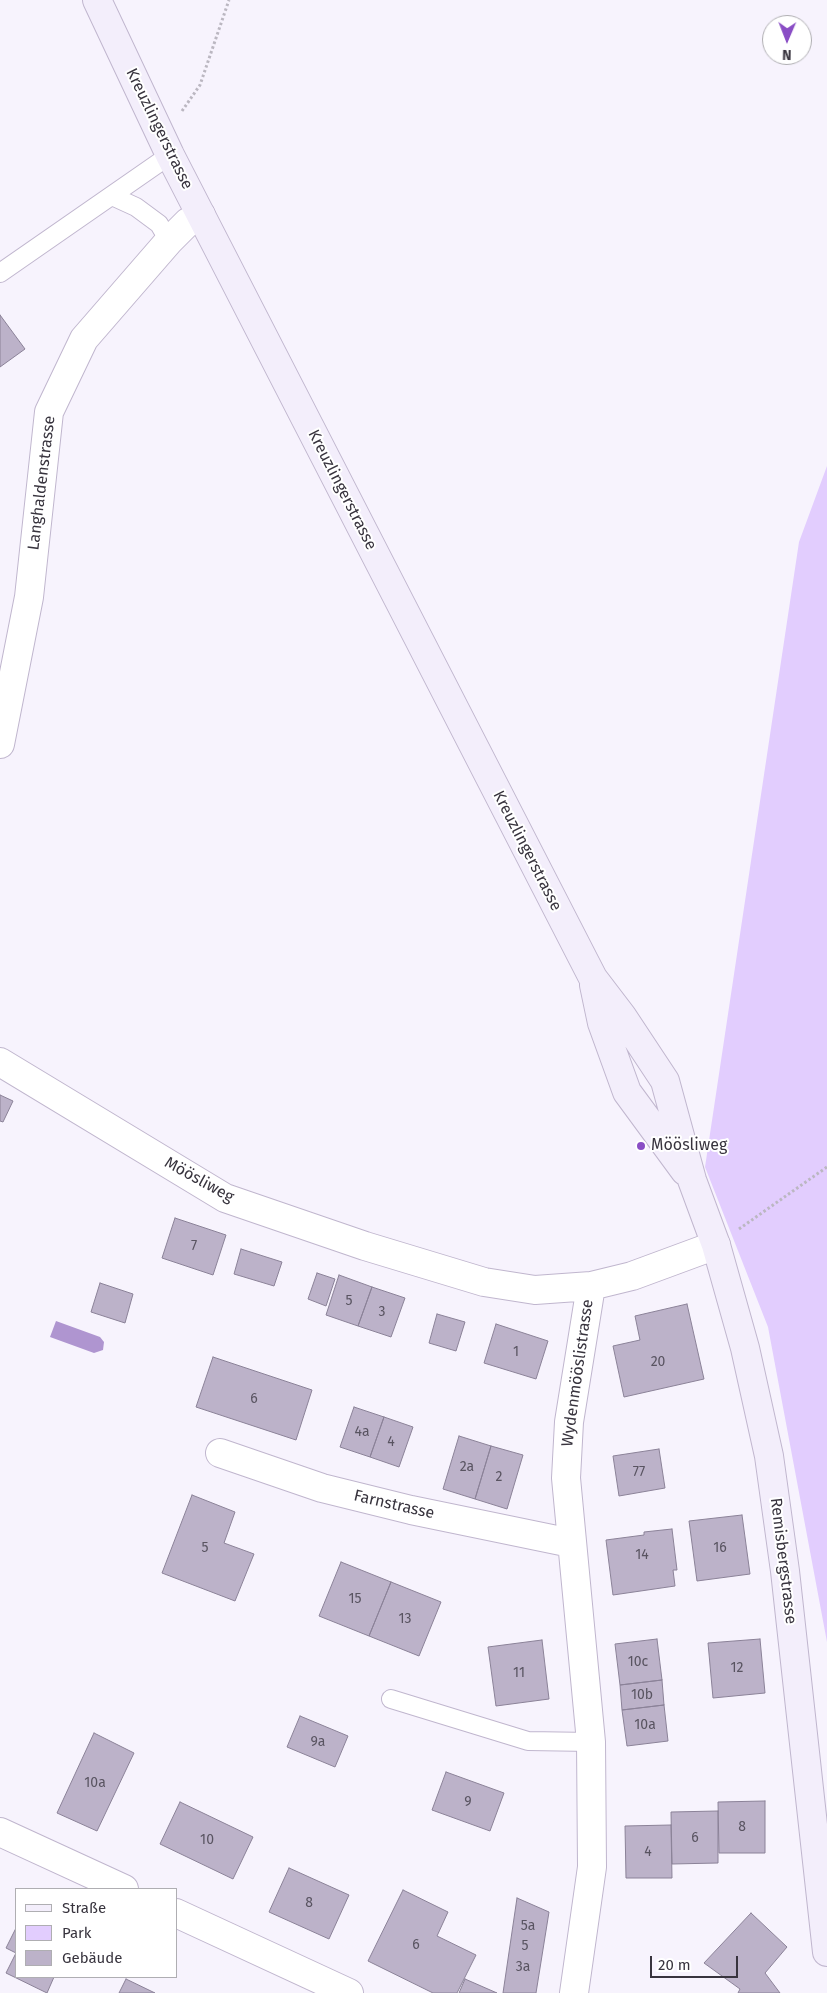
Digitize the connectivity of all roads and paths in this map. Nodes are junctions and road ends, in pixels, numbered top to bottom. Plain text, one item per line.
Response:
1 (97, 0) edge
2 (229, 0) edge
3 (156, 126) junction
4 (170, 155) junction
5 (112, 196) junction
6 (201, 215) junction
7 (169, 241) junction
8 (0, 273) edge
9 (0, 744) edge
10 (593, 978) junction
11 (0, 1062) edge
12 (827, 1167) edge
13 (692, 1180) junction
14 (716, 1245) junction
15 (590, 1286) junction
16 (220, 1454) dead end
17 (572, 1543) junction
18 (391, 1699) dead end
19 (592, 1742) junction
20 (0, 1832) edge
21 (122, 1888) edge
22 (178, 1914) edge
23 (827, 1952) edge
24 (349, 1993) edge
25 (574, 1993) edge

1 - 3 street, Kreuzlingerstrasse
2 - 3 path
3 - 4 street, Kreuzlingerstrasse
4 - 5 lane
4 - 6 street, Kreuzlingerstrasse
5 - 7 lane
5 - 8 lane
6 - 7 street, Langhaldenstrasse
6 - 10 street, Kreuzlingerstrasse
7 - 9 street, Langhaldenstrasse
10 - 13 street, Remisbergstrasse
10 - 13 street, Remisbergstrasse
11 - 15 street, Möösliweg
12 - 14 path
13 - 14 street, Remisbergstrasse
14 - 15 street, Wydenmööslistrasse
14 - 23 street, Remisbergstrasse
15 - 17 street, Wydenmööslistrasse
16 - 17 street, Farnstrasse
17 - 19 street, Wydenmööslistrasse
18 - 19 lane
19 - 25 street, Wydenmööslistrasse
20 - 21 street
22 - 24 street

